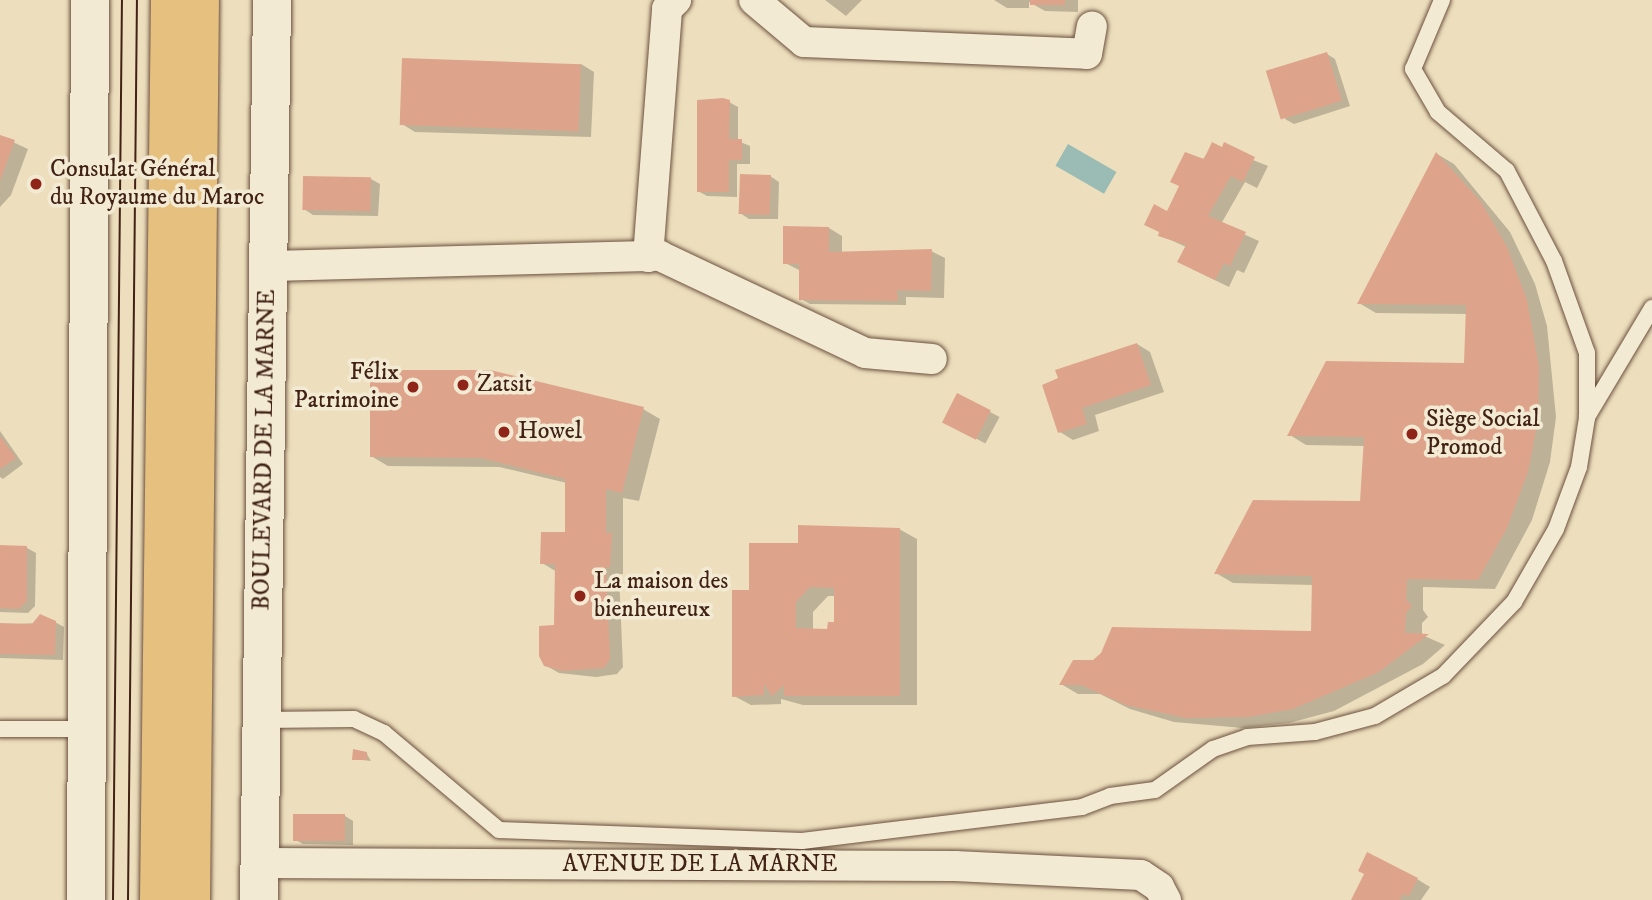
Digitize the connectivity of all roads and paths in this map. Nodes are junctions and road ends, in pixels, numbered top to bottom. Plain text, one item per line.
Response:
1 (90, 0) edge
2 (170, 0) edge
3 (200, 0) edge
4 (272, 0) edge
5 (676, 0) edge
6 (754, 0) edge
7 (1442, 0) edge
8 (1092, 26) dead end
9 (648, 257) junction
10 (268, 266) junction
11 (1652, 308) edge
12 (932, 359) dead end
13 (1587, 418) junction
14 (262, 720) junction
15 (0, 729) edge
16 (88, 729) junction
17 (260, 863) junction
18 (86, 900) edge
19 (159, 900) edge
20 (191, 900) edge
21 (259, 900) edge
22 (1166, 900) edge

1 - 16 street
2 - 19 main road
3 - 20 main road
4 - 10 street, BOULEVARD DE LA MARNE
5 - 9 street
6 - 8 street
7 - 13 lane
9 - 10 street
9 - 12 street
10 - 14 street, BOULEVARD DE LA MARNE
11 - 13 lane
13 - 14 lane
14 - 17 street, BOULEVARD DE LA MARNE
15 - 16 lane
16 - 18 street
17 - 21 street, BOULEVARD DE LA MARNE
17 - 22 street, AVENUE DE LA MARNE

